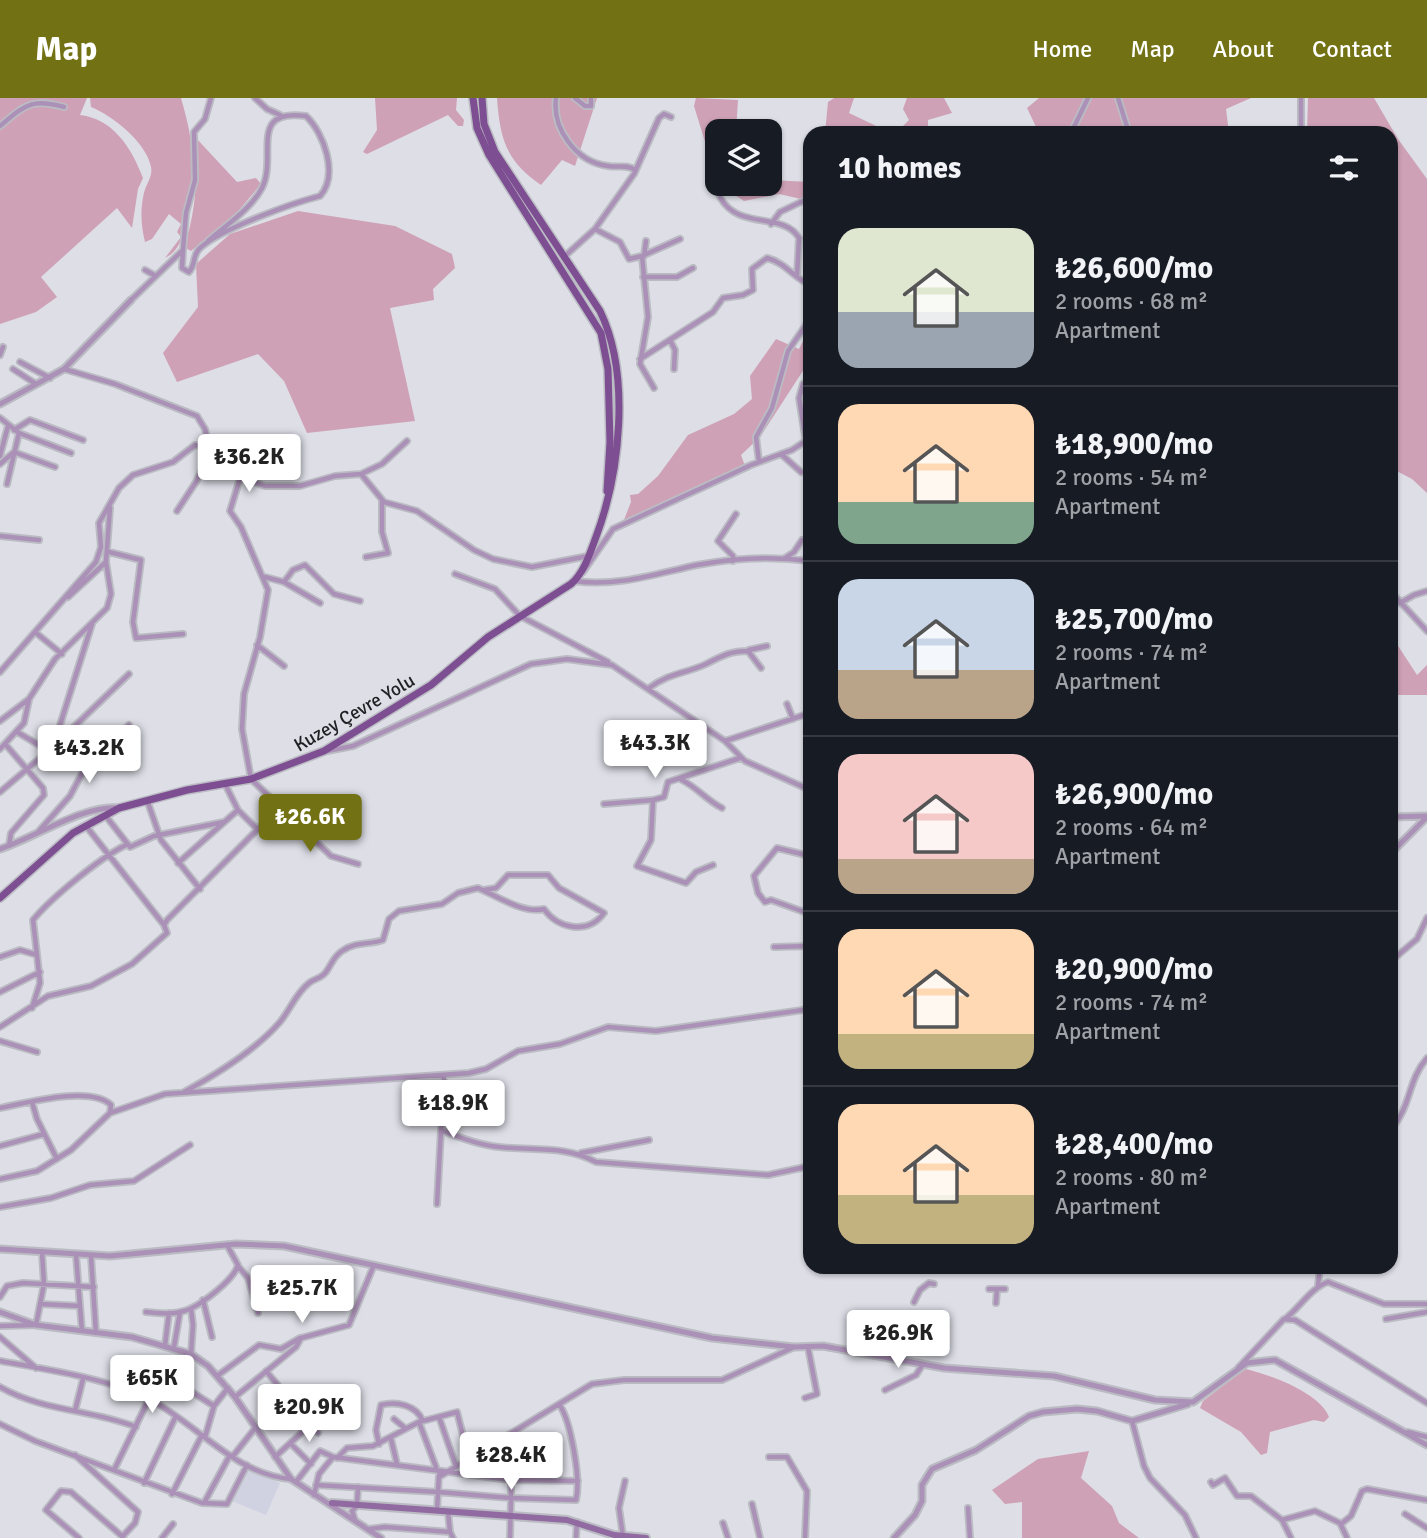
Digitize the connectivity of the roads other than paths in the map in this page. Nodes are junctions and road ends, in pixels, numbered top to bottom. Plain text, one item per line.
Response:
1 (211, 98) edge
2 (255, 98) edge
3 (473, 98) edge
4 (482, 98) edge
5 (556, 98) edge
6 (575, 98) edge
7 (591, 98) edge
8 (1088, 98) edge
9 (1118, 98) edge
10 (1301, 98) edge
11 (36, 100) edge
12 (64, 107) dead end
13 (281, 116) junction
14 (671, 117) dead end
15 (0, 126) edge
16 (1074, 126) edge
17 (1127, 126) edge
18 (1301, 126) edge
19 (635, 170) junction
20 (720, 197) dead end
21 (803, 201) dead end
22 (771, 224) junction
23 (595, 229) junction
24 (680, 239) dead end
25 (208, 241) junction
26 (646, 242) dead end
27 (183, 250) junction
28 (565, 256) junction
29 (643, 256) junction
30 (694, 268) dead end
31 (145, 270) dead end
32 (154, 275) junction
33 (797, 276) junction
34 (643, 277) junction
35 (803, 282) edge
36 (131, 300) joint
37 (803, 330) edge
38 (670, 340) junction
39 (4, 347) dead end
40 (0, 355) edge
41 (639, 359) junction
42 (20, 362) dead end
43 (13, 369) dead end
44 (64, 369) junction
45 (674, 369) dead end
46 (51, 379) junction
47 (803, 384) edge
48 (37, 386) junction
49 (654, 388) dead end
50 (0, 404) edge
51 (803, 417) edge
52 (0, 418) edge
53 (8, 426) junction
54 (16, 432) junction
55 (83, 440) dead end
56 (407, 441) dead end
57 (803, 442) edge
58 (210, 445) junction
59 (14, 452) junction
60 (71, 453) dead end
61 (780, 454) junction
62 (0, 456) edge
63 (759, 462) junction
64 (0, 464) edge
65 (55, 467) dead end
66 (801, 472) dead end
67 (361, 474) junction
68 (241, 475) junction
69 (7, 484) dead end
70 (382, 500) junction
71 (110, 508) junction
72 (177, 511) dead end
73 (736, 514) dead end
74 (602, 520) junction
75 (0, 536) edge
76 (38, 540) dead end
77 (802, 540) dead end
78 (109, 552) junction
79 (589, 555) junction
80 (366, 557) dead end
81 (785, 558) junction
82 (803, 560) edge
83 (733, 561) junction
84 (106, 562) junction
85 (455, 574) dead end
86 (265, 577) junction
87 (577, 578) junction
88 (284, 582) junction
89 (1427, 591) edge
90 (65, 600) junction
91 (360, 601) dead end
92 (1398, 601) edge
93 (320, 603) dead end
94 (1400, 603) junction
95 (520, 616) junction
96 (92, 623) junction
97 (1427, 631) edge
98 (35, 632) junction
99 (183, 634) dead end
100 (257, 645) junction
101 (766, 646) dead end
102 (748, 651) junction
103 (62, 653) junction
104 (612, 665) junction
105 (284, 666) dead end
106 (761, 668) dead end
107 (0, 672) edge
108 (129, 674) dead end
109 (649, 688) junction
110 (29, 699) junction
111 (787, 704) dead end
112 (803, 715) edge
113 (1, 719) edge
114 (793, 719) junction
115 (129, 724) dead end
116 (17, 732) junction
117 (725, 741) junction
118 (6, 745) junction
119 (0, 749) edge
120 (51, 749) junction
121 (324, 751) junction
122 (741, 758) junction
123 (27, 770) junction
124 (679, 778) junction
125 (251, 779) junction
126 (225, 784) junction
127 (803, 787) edge
128 (0, 792) edge
129 (147, 799) junction
130 (653, 800) junction
131 (604, 804) dead end
132 (280, 807) junction
133 (119, 808) junction
134 (722, 808) dead end
135 (238, 810) junction
136 (105, 815) junction
137 (1398, 817) edge
138 (1427, 817) edge
139 (224, 822) junction
140 (85, 825) junction
141 (258, 830) junction
142 (37, 835) junction
143 (158, 835) junction
144 (128, 844) junction
145 (9, 846) junction
146 (1398, 846) edge
147 (0, 849) edge
148 (803, 853) edge
149 (107, 855) junction
150 (178, 863) junction
151 (358, 864) dead end
152 (713, 865) dead end
153 (200, 889) junction
154 (484, 890) junction
155 (0, 898) edge
156 (803, 911) edge
157 (1427, 918) edge
158 (164, 925) junction
159 (803, 946) edge
160 (774, 947) dead end
161 (37, 955) junction
162 (1398, 955) edge
163 (0, 957) edge
164 (40, 972) junction
165 (0, 992) edge
166 (31, 1009) junction
167 (803, 1010) edge
168 (0, 1027) edge
169 (0, 1041) edge
170 (37, 1052) dead end
171 (1427, 1058) edge
172 (444, 1075) junction
173 (180, 1094) junction
174 (32, 1102) junction
175 (0, 1108) edge
176 (110, 1113) junction
177 (1398, 1120) edge
178 (441, 1130) junction
179 (44, 1134) junction
180 (649, 1140) dead end
181 (190, 1145) dead end
182 (0, 1146) edge
183 (580, 1153) junction
184 (57, 1159) junction
185 (803, 1168) edge
186 (0, 1179) edge
187 (437, 1204) dead end
188 (0, 1207) edge
189 (228, 1245) junction
190 (0, 1248) edge
191 (42, 1252) junction
192 (76, 1255) junction
193 (91, 1256) junction
194 (238, 1265) junction
195 (374, 1265) junction
196 (1319, 1274) edge
197 (44, 1284) junction
198 (934, 1284) dead end
199 (79, 1287) junction
200 (94, 1287) junction
201 (1317, 1287) junction
202 (989, 1289) dead end
203 (996, 1289) junction
204 (1005, 1289) dead end
205 (0, 1297) edge
206 (203, 1300) junction
207 (914, 1302) dead end
208 (996, 1303) dead end
209 (40, 1304) junction
210 (1427, 1304) edge
211 (80, 1306) junction
212 (191, 1309) junction
213 (0, 1312) edge
214 (146, 1312) dead end
215 (180, 1312) junction
216 (1427, 1312) edge
217 (169, 1313) junction
218 (258, 1313) dead end
219 (1284, 1319) junction
220 (1386, 1319) dead end
221 (36, 1325) junction
222 (0, 1326) edge
223 (82, 1333) junction
224 (96, 1333) junction
225 (0, 1337) edge
226 (212, 1338) dead end
227 (301, 1338) junction
228 (165, 1345) junction
229 (808, 1346) junction
230 (174, 1347) junction
231 (794, 1347) junction
232 (191, 1354) junction
233 (0, 1361) edge
234 (923, 1364) junction
235 (1237, 1368) junction
236 (38, 1369) junction
237 (266, 1371) junction
238 (217, 1376) junction
239 (83, 1379) junction
240 (0, 1387) edge
241 (228, 1388) junction
242 (884, 1390) dead end
243 (143, 1396) junction
244 (235, 1397) junction
245 (805, 1398) dead end
246 (149, 1399) junction
247 (1193, 1402) junction
248 (1427, 1403) edge
249 (559, 1404) junction
250 (214, 1406) junction
251 (75, 1411) junction
252 (176, 1416) junction
253 (439, 1417) junction
254 (394, 1419) dead end
255 (1132, 1421) junction
256 (421, 1422) junction
257 (0, 1424) edge
258 (310, 1425) junction
259 (257, 1426) junction
260 (136, 1427) junction
261 (405, 1429) junction
262 (1407, 1432) junction
263 (318, 1433) dead end
264 (204, 1436) junction
265 (1427, 1437) edge
266 (391, 1439) junction
267 (290, 1443) junction
268 (379, 1444) junction
269 (1427, 1445) edge
270 (75, 1455) junction
271 (231, 1455) junction
272 (275, 1457) junction
273 (335, 1457) junction
274 (769, 1457) dead end
275 (471, 1458) junction
276 (311, 1464) junction
277 (397, 1464) junction
278 (247, 1465) junction
279 (456, 1466) junction
280 (438, 1468) junction
281 (114, 1470) junction
282 (447, 1472) junction
283 (473, 1475) junction
284 (439, 1477) junction
285 (511, 1480) junction
286 (293, 1481) junction
287 (578, 1481) junction
288 (625, 1481) dead end
289 (1211, 1482) dead end
290 (144, 1483) junction
291 (316, 1485) junction
292 (358, 1487) junction
293 (438, 1492) junction
294 (172, 1494) junction
295 (314, 1495) junction
296 (511, 1498) junction
297 (1427, 1500) edge
298 (204, 1503) junction
299 (332, 1503) junction
300 (752, 1504) dead end
301 (358, 1506) junction
302 (968, 1508) dead end
303 (437, 1511) junction
304 (448, 1512) junction
305 (1405, 1514) dead end
306 (511, 1516) junction
307 (355, 1520) junction
308 (1282, 1520) junction
309 (577, 1522) junction
310 (723, 1523) dead end
311 (173, 1524) dead end
312 (1341, 1524) junction
313 (1427, 1528) edge
314 (368, 1529) junction
315 (451, 1535) edge
316 (623, 1536) junction
317 (79, 1538) edge
318 (122, 1538) edge
319 (162, 1538) edge
320 (381, 1538) edge
321 (510, 1538) edge
322 (576, 1538) edge
323 (646, 1538) edge
324 (728, 1538) edge
325 (760, 1538) edge
326 (805, 1538) edge
327 (894, 1538) edge
328 (970, 1538) edge
329 (1196, 1538) edge
330 (1291, 1538) edge
331 (1347, 1538) edge

1 - 27 street
2 - 13 street
3 - 74 main road, Kuzey Çevre Yolu
4 - 28 main road, Kuzey Çevre Yolu
5 - 19 street
6 - 7 street
8 - 16 street
9 - 17 street
10 - 18 street
11 - 12 street
11 - 15 street
13 - 25 street
13 - 25 street
14 - 19 street
19 - 23 street
20 - 22 street
21 - 22 street
22 - 33 street
23 - 28 street
23 - 29 street
24 - 29 street
25 - 27 street
26 - 29 street
27 - 32 street
28 - 74 main road, Kuzey Çevre Yolu
29 - 34 street
30 - 34 street
31 - 32 street
32 - 36 street
33 - 35 street
33 - 38 street
34 - 41 street
36 - 44 street
37 - 63 street
38 - 41 street
38 - 45 street
39 - 40 street
41 - 49 street
42 - 46 street
43 - 48 street
44 - 46 street
44 - 58 street
46 - 48 street
47 - 51 street
48 - 50 street
52 - 53 street
53 - 54 street
53 - 62 street
54 - 55 street
54 - 59 street
54 - 60 street
56 - 67 street
57 - 61 street
58 - 68 street
58 - 71 street
58 - 72 street
59 - 64 street
59 - 65 street
59 - 69 street
61 - 63 street
61 - 66 street
63 - 87 street
67 - 68 street
67 - 70 street
68 - 86 street
70 - 79 street
70 - 80 street
71 - 78 street
71 - 90 street
73 - 83 street
74 - 79 main road, Kuzey Çevre Yolu
75 - 76 street
77 - 81 street
78 - 84 street
78 - 99 street
79 - 87 main road, Kuzey Çevre Yolu
81 - 82 street
81 - 83 street
83 - 87 street
84 - 90 street
84 - 96 street
85 - 95 street
86 - 88 street
86 - 100 street
87 - 95 main road, Kuzey Çevre Yolu
88 - 91 street
88 - 93 street
89 - 94 street
90 - 98 street
92 - 94 street
94 - 97 street
95 - 104 street
95 - 121 main road, Kuzey Çevre Yolu
96 - 103 street
96 - 120 street
98 - 103 street
98 - 107 street
100 - 105 street
100 - 125 street
101 - 102 street
102 - 106 street
102 - 109 street
103 - 110 street
104 - 109 street
104 - 121 street
108 - 120 street
109 - 117 street
110 - 113 street
110 - 116 street
111 - 114 street
112 - 114 street
114 - 117 street
115 - 142 street
116 - 118 street
116 - 120 street
117 - 122 street
118 - 119 street
118 - 123 street
120 - 123 street
121 - 125 main road, Kuzey Çevre Yolu
122 - 124 street
122 - 127 street
123 - 128 street
123 - 145 street
124 - 130 street
124 - 134 street
125 - 126 main road, Kuzey Çevre Yolu
125 - 132 street
126 - 129 main road, Kuzey Çevre Yolu
126 - 135 street
129 - 133 main road, Kuzey Çevre Yolu
129 - 143 street
130 - 131 street
130 - 152 street
132 - 141 street
132 - 151 street
133 - 136 main road, Kuzey Çevre Yolu
133 - 142 street
135 - 139 street
135 - 141 street
136 - 140 main road, Kuzey Çevre Yolu
136 - 144 street
137 - 138 street
138 - 146 street
139 - 143 street
139 - 150 street
140 - 149 street
140 - 155 main road, Kuzey Çevre Yolu
141 - 153 street
142 - 145 street
143 - 144 street
143 - 150 street
144 - 149 street
145 - 147 street
148 - 156 street
149 - 158 street
149 - 161 street
150 - 153 street
153 - 158 street
154 - 154 street
154 - 173 street
157 - 162 street
158 - 166 street
159 - 160 street
161 - 163 street
161 - 164 street
164 - 165 street
164 - 166 street
166 - 168 street
167 - 172 street
169 - 170 street
171 - 177 street
172 - 173 street
172 - 178 street
173 - 176 street
174 - 175 street
174 - 176 street
174 - 179 street
176 - 184 street
178 - 183 street
178 - 187 street
179 - 182 street
179 - 184 street
180 - 183 street
181 - 188 street
183 - 185 street
184 - 186 street
189 - 193 street
189 - 194 street
189 - 195 street
190 - 191 street
191 - 192 street
191 - 197 street
192 - 193 street
192 - 199 street
193 - 200 street
194 - 206 street
194 - 218 street
195 - 227 street
195 - 231 street
196 - 201 street
197 - 199 street
197 - 205 street
197 - 209 street
198 - 207 street
199 - 200 street
199 - 211 street
200 - 224 street
201 - 210 street
201 - 219 street
202 - 203 street
203 - 204 street
203 - 208 street
206 - 212 street
206 - 226 street
209 - 211 street
209 - 221 street
211 - 223 street
212 - 215 street
212 - 232 street
213 - 221 street
214 - 217 street
215 - 217 street
215 - 230 street
216 - 220 street
217 - 228 street
219 - 235 street
219 - 248 street
221 - 222 street
221 - 223 street
223 - 224 street
224 - 228 street
225 - 236 street
227 - 237 street
227 - 238 street
228 - 230 street
229 - 231 street
229 - 234 street
229 - 245 street
230 - 232 street
231 - 249 street
232 - 238 street
233 - 236 street
234 - 242 street
234 - 247 street
235 - 247 street
235 - 262 street
236 - 239 street
237 - 244 street
237 - 258 street
238 - 241 street
239 - 243 street
239 - 251 street
240 - 251 street
241 - 244 street
241 - 250 street
243 - 246 street
243 - 250 street
244 - 259 street
246 - 252 street
246 - 260 street
247 - 255 street
249 - 275 street
249 - 287 street
250 - 264 street
251 - 260 street
252 - 264 street
252 - 290 street
253 - 256 street
253 - 275 street
253 - 279 street
254 - 261 street
255 - 327 street
255 - 329 street
256 - 261 street
256 - 268 street
256 - 280 street
257 - 270 street
258 - 263 street
258 - 267 street
259 - 271 street
259 - 272 street
260 - 281 street
261 - 266 street
262 - 265 street
262 - 269 street
264 - 271 street
264 - 294 street
266 - 268 street
266 - 277 street
267 - 272 street
267 - 276 street
268 - 273 street
270 - 281 street
270 - 318 street
271 - 278 street
271 - 298 street
272 - 286 street
273 - 276 street
273 - 277 street
273 - 291 street
274 - 326 street
275 - 279 street
275 - 283 street
276 - 286 street
277 - 280 street
278 - 286 street
278 - 298 street
279 - 282 street
280 - 282 street
280 - 284 street
281 - 290 street
282 - 283 street
282 - 284 street
283 - 285 street
284 - 293 street
285 - 287 street
285 - 296 street
286 - 295 street
287 - 296 street
288 - 316 street
289 - 308 street
290 - 294 street
291 - 292 street
291 - 295 street
292 - 293 street
292 - 301 street
293 - 296 street
293 - 303 street
294 - 298 street
295 - 299 street
296 - 306 street
297 - 312 street
299 - 301 main road
299 - 307 street
300 - 325 street
301 - 303 main road
301 - 307 street
302 - 328 street
303 - 304 main road
304 - 306 main road
304 - 315 street
305 - 313 street
306 - 309 main road
306 - 321 street
307 - 314 street
308 - 312 street
308 - 330 street
309 - 316 main road
309 - 322 street
310 - 324 street
311 - 319 street
312 - 331 street
314 - 315 street
314 - 320 street
316 - 323 main road
317 - 318 street

